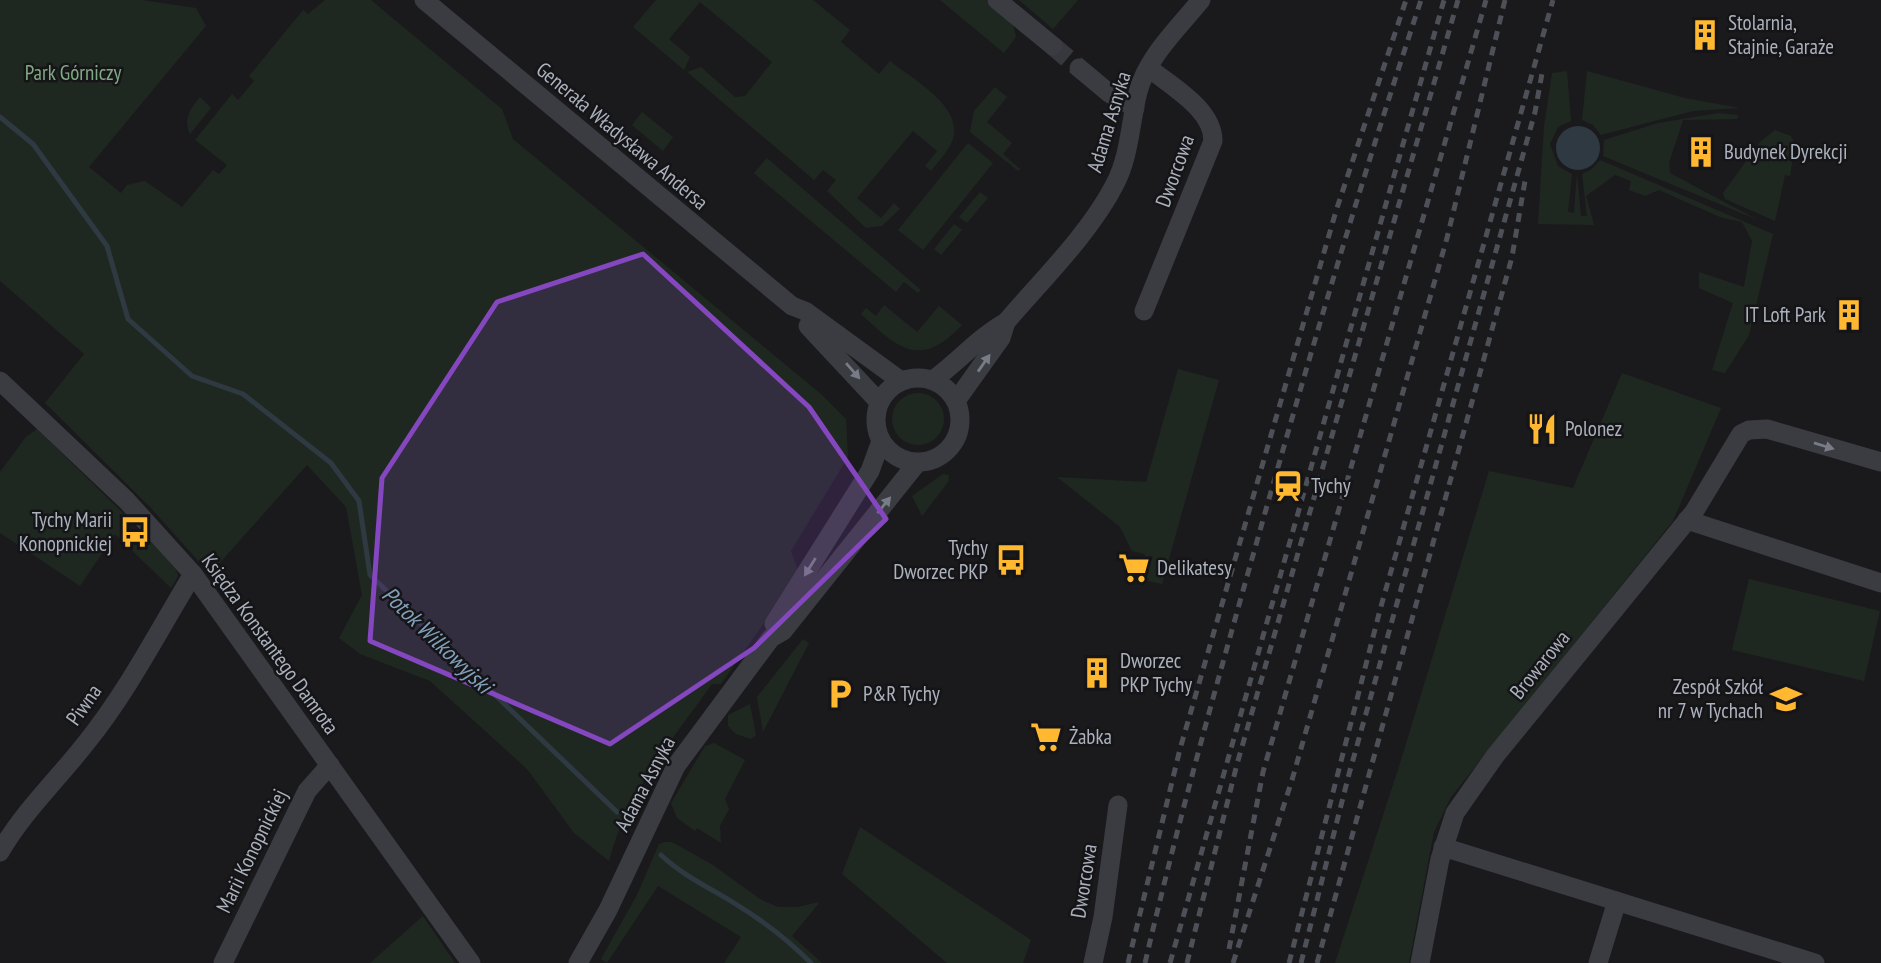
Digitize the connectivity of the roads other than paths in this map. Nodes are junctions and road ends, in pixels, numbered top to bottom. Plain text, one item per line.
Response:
1 (424, 0) edge
2 (997, 0) edge
3 (1201, 0) edge
4 (1053, 47) tunnel mouth
5 (1079, 68) tunnel mouth
6 (1149, 68) junction
7 (1135, 108) junction
8 (792, 306) junction
9 (1144, 311) dead end
10 (1006, 322) junction
11 (933, 380) junction
12 (0, 381) edge
13 (901, 381) junction
14 (879, 401) junction
15 (956, 401) junction
16 (881, 441) junction
17 (1881, 462) edge
18 (917, 463) junction
19 (1687, 520) junction
20 (193, 574) junction
21 (1881, 583) edge
22 (771, 638) junction
23 (330, 765) junction
24 (1118, 805) dead end
25 (1443, 847) junction
26 (0, 852) edge
27 (1617, 901) junction
28 (1793, 960) edge
29 (223, 963) edge
30 (471, 963) edge
31 (578, 963) edge
32 (1093, 963) edge
33 (1420, 963) edge
34 (1598, 963) edge
35 (1815, 963) edge

1 - 8 street, Generała Władysława Andersa
2 - 4 street
3 - 6 street, Adama Asnyka
5 - 7 street
6 - 7 street, Adama Asnyka
6 - 9 street, Dworcowa
7 - 10 street, Adama Asnyka
8 - 13 street, Generała Władysława Andersa
8 -> 14 street, Generała Władysława Andersa
10 - 11 street, Adama Asnyka
15 -> 10 street, Adama Asnyka
11 - 13 street
11 - 15 street
12 - 20 street, Księdza Konstantego Damrota
13 - 14 street
14 - 16 street
15 - 18 street
16 - 18 street
16 -> 22 street, Adama Asnyka
19 -> 17 street, Browarowa
22 -> 18 street, Adama Asnyka
19 - 21 street
19 - 25 street, Browarowa
20 - 23 street, Księdza Konstantego Damrota
20 - 26 street, Piwna
22 - 31 street, Adama Asnyka
23 - 29 street, Marii Konopnickiej
23 - 30 street, Księdza Konstantego Damrota
24 - 32 street, Dworcowa
25 - 27 street
25 - 33 street, Browarowa
27 - 28 street
27 - 34 street
28 - 35 street

